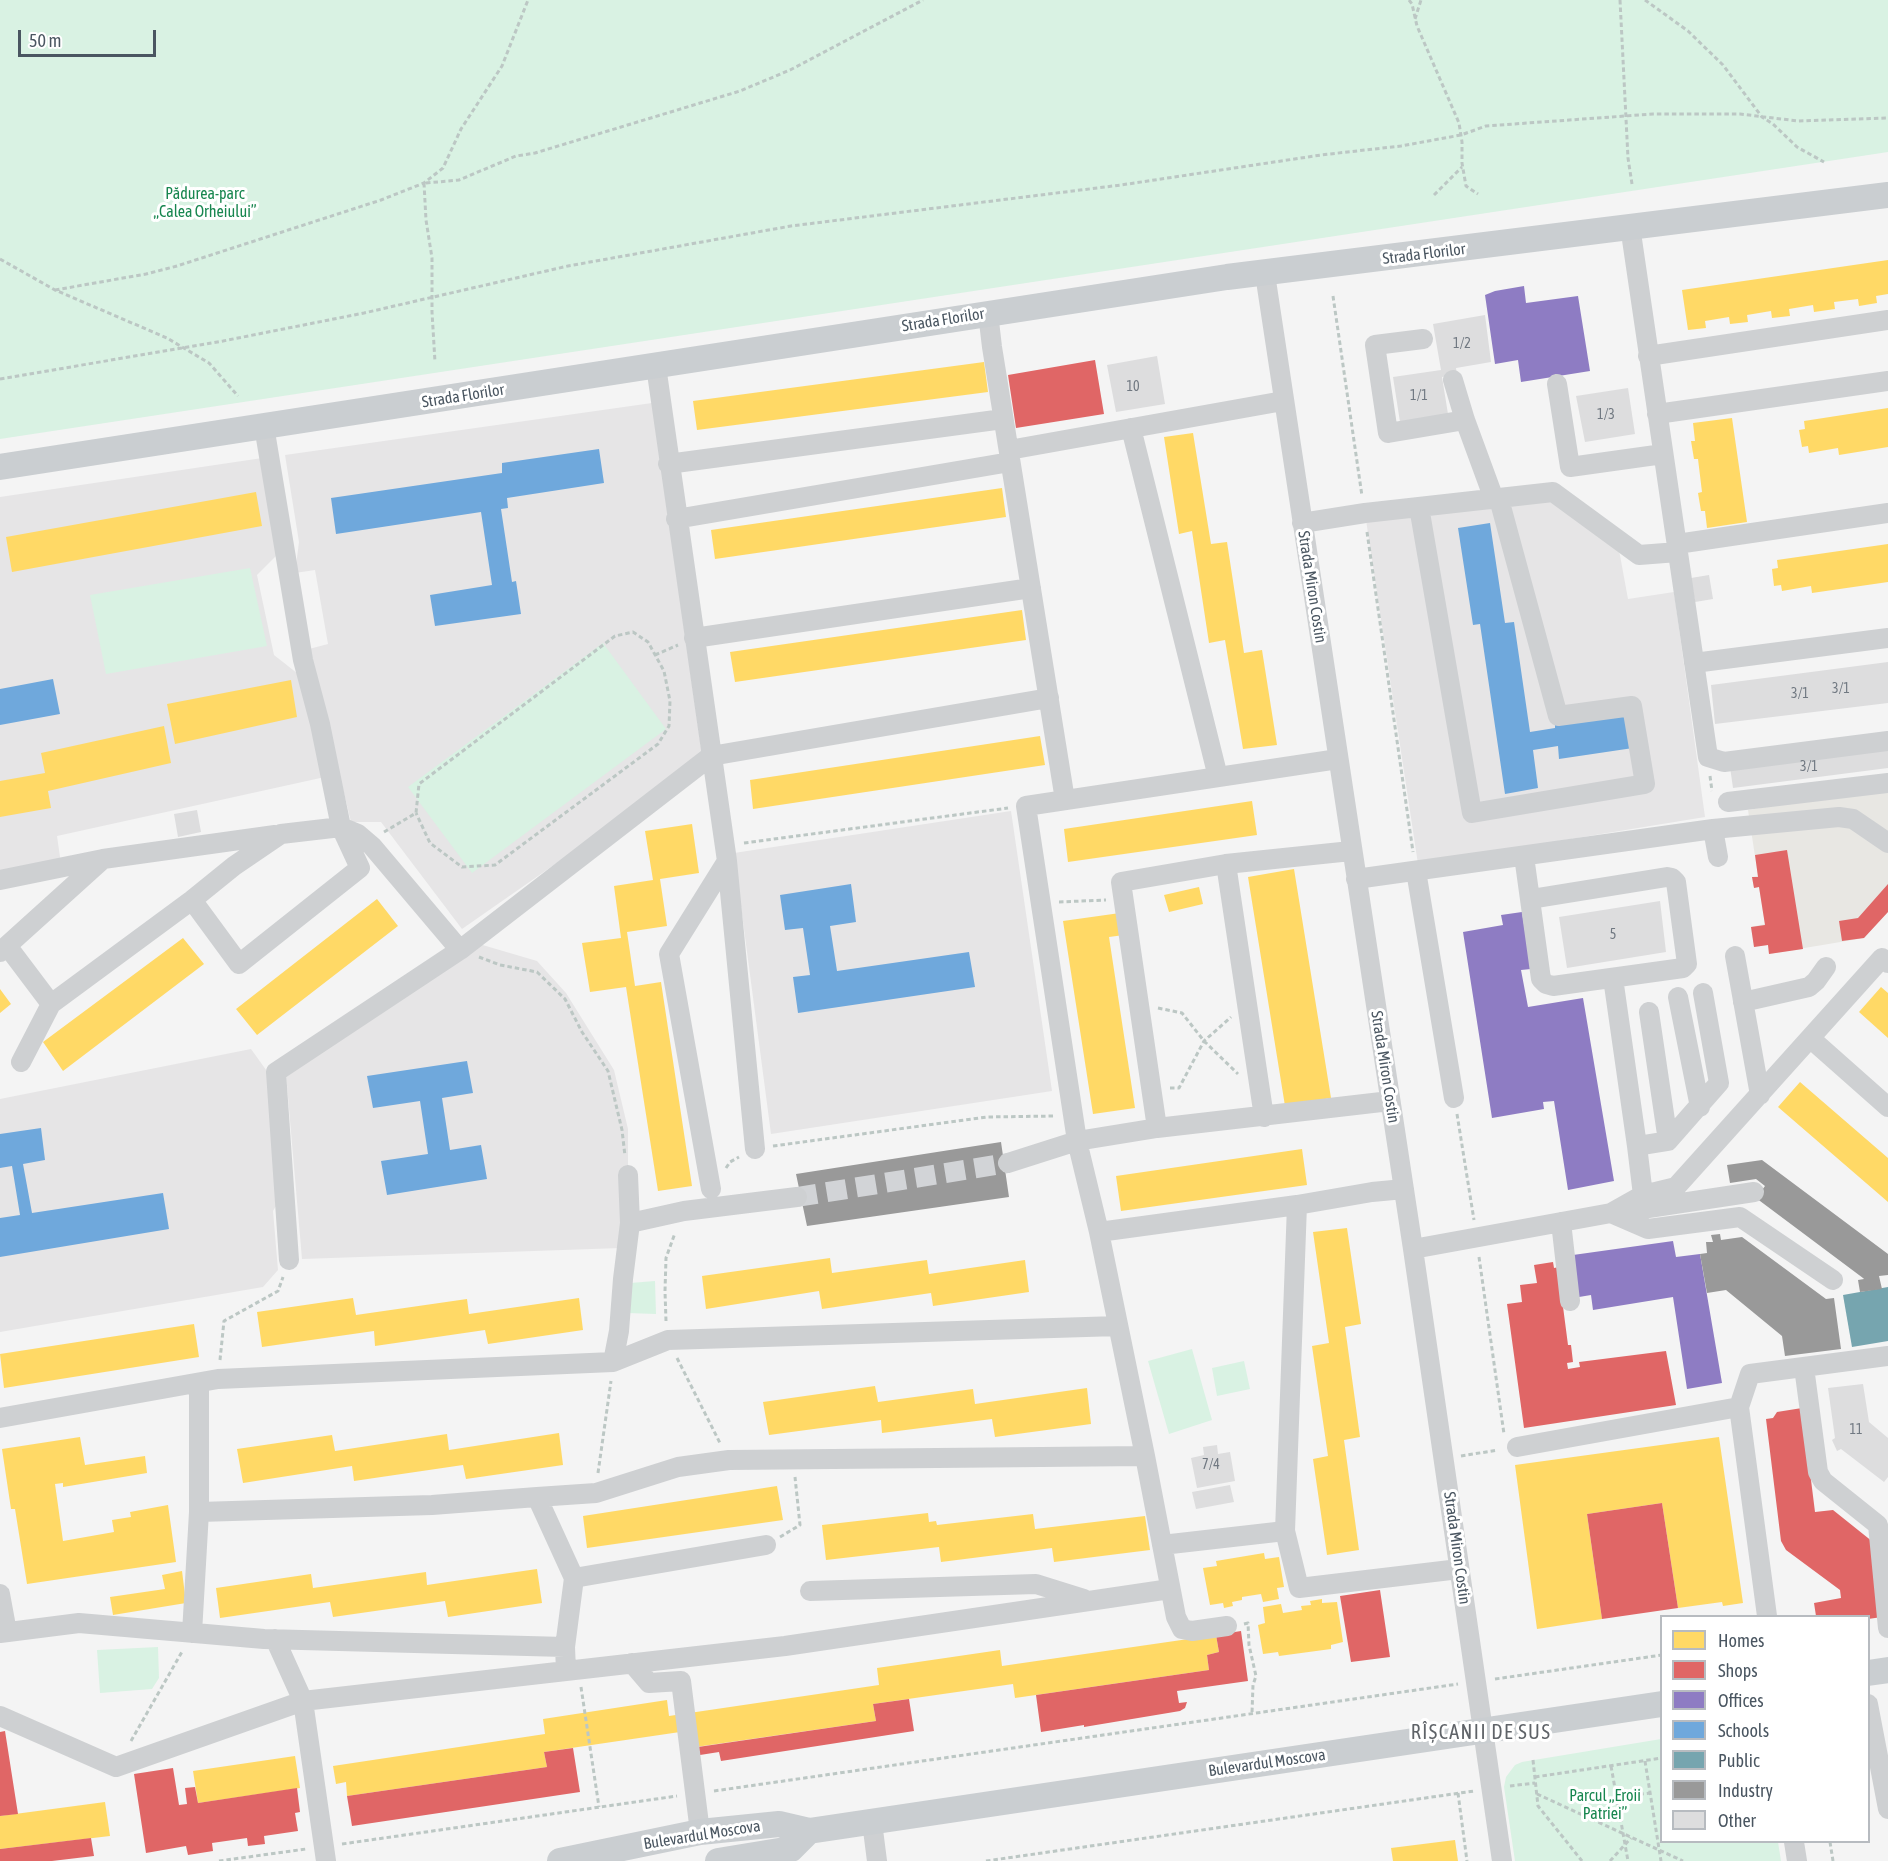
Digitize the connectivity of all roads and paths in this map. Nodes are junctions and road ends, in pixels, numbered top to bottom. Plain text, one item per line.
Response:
1 (528, 0) edge
2 (922, 0) edge
3 (1409, 0) edge
4 (1420, 0) edge
5 (1620, 0) edge
6 (1644, 0) edge
7 (1415, 19) junction
8 (1626, 116) junction
9 (1762, 117) junction
10 (1888, 118) edge
11 (1461, 135) junction
12 (1824, 162) dead end
13 (1462, 167) junction
14 (424, 183) junction
15 (1632, 184) dead end
16 (1478, 194) dead end
17 (1434, 195) dead end
18 (1888, 195) edge
19 (1630, 226) junction
20 (0, 260) edge
21 (1265, 274) junction
22 (55, 290) junction
23 (1333, 296) dead end
24 (432, 297) junction
25 (988, 313) junction
26 (1888, 320) edge
27 (1424, 339) dead end
28 (184, 348) junction
29 (1648, 356) junction
30 (435, 362) dead end
31 (656, 366) junction
32 (0, 380) edge
33 (1453, 380) dead end
34 (1888, 381) edge
35 (1557, 384) dead end
36 (238, 396) dead end
37 (1283, 401) junction
38 (1657, 414) junction
39 (1004, 419) junction
40 (1465, 420) junction
41 (264, 426) junction
42 (1131, 428) junction
43 (1663, 454) junction
44 (1010, 456) junction
45 (668, 465) junction
46 (0, 467) edge
47 (1496, 499) junction
48 (1419, 507) junction
49 (1365, 513) junction
50 (1888, 513) edge
51 (676, 519) junction
52 (1302, 523) junction
53 (1677, 548) junction
54 (1031, 588) junction
55 (694, 638) junction
56 (1888, 638) edge
57 (655, 655) junction
58 (1694, 663) junction
59 (1049, 698) junction
60 (1888, 741) edge
61 (711, 756) junction
62 (1338, 759) junction
63 (1218, 777) junction
64 (1888, 783) edge
65 (1065, 800) junction
66 (1728, 802) dead end
67 (1026, 806) junction
68 (416, 813) junction
69 (341, 827) junction
70 (1713, 829) junction
71 (281, 834) junction
72 (367, 842) junction
73 (1888, 843) edge
74 (1351, 851) junction
75 (725, 854) junction
76 (1524, 856) junction
77 (1718, 857) dead end
78 (103, 859) junction
79 (1226, 864) junction
80 (1416, 871) junction
81 (1356, 879) junction
82 (0, 880) edge
83 (1123, 899) junction
84 (1530, 899) junction
85 (192, 900) junction
86 (1041, 903) junction
87 (4, 949) edge
88 (460, 950) junction
89 (1735, 956) dead end
90 (1886, 957) edge
91 (1826, 967) dead end
92 (1613, 978) junction
93 (1703, 993) dead end
94 (1678, 997) dead end
95 (1743, 1002) junction
96 (51, 1004) junction
97 (1138, 1005) junction
98 (1247, 1005) junction
99 (1649, 1012) dead end
100 (1810, 1038) junction
101 (1204, 1041) junction
102 (21, 1062) dead end
103 (1260, 1087) junction
104 (1151, 1090) junction
105 (1760, 1095) junction
106 (1454, 1098) joint
107 (1390, 1101) junction
108 (1700, 1107) junction
109 (1888, 1107) edge
110 (1073, 1115) junction
111 (1264, 1117) junction
112 (1157, 1128) junction
113 (1077, 1141) junction
114 (1668, 1141) junction
115 (1637, 1146) junction
116 (755, 1149) joint
117 (1008, 1163) tunnel mouth
118 (628, 1175) joint
119 (711, 1188) dead end
120 (1404, 1189) junction
121 (1754, 1192) dead end
122 (1643, 1195) junction
123 (796, 1197) tunnel mouth
124 (1297, 1205) junction
125 (684, 1211) junction
126 (1611, 1214) junction
127 (630, 1222) junction
128 (1561, 1222) junction
129 (1098, 1232) junction
130 (1476, 1238) junction
131 (1413, 1249) junction
132 (289, 1260) joint
133 (1833, 1280) dead end
134 (1570, 1302) dead end
135 (1118, 1326) junction
136 (668, 1340) junction
137 (1887, 1358) edge
138 (614, 1362) junction
139 (1804, 1367) junction
140 (218, 1380) junction
141 (199, 1384) junction
142 (1739, 1407) junction
143 (0, 1418) edge
144 (1509, 1444) junction
145 (1145, 1456) junction
146 (1461, 1456) dead end
147 (729, 1460) junction
148 (793, 1460) junction
149 (596, 1492) junction
150 (537, 1497) junction
151 (199, 1512) junction
152 (1883, 1524) edge
153 (1285, 1531) junction
154 (766, 1545) joint
155 (1162, 1545) junction
156 (1459, 1569) junction
157 (574, 1578) junction
158 (1170, 1589) junction
159 (810, 1591) dead end
160 (0, 1594) edge
161 (1089, 1601) junction
162 (1767, 1615) edge
163 (1227, 1626) dead end
164 (1888, 1628) edge
165 (3, 1632) edge
166 (192, 1633) junction
167 (274, 1639) junction
168 (1249, 1645) dead end
169 (565, 1647) junction
170 (1660, 1655) edge
171 (632, 1663) junction
172 (1888, 1670) edge
173 (566, 1671) junction
174 (1870, 1673) edge
175 (1476, 1682) junction
176 (582, 1698) dead end
177 (303, 1701) junction
178 (1660, 1704) edge
179 (1870, 1710) edge
180 (1252, 1713) junction
181 (0, 1716) edge
182 (1483, 1731) junction
183 (1660, 1758) edge
184 (1533, 1760) dead end
185 (1645, 1761) junction
186 (1611, 1766) junction
187 (116, 1767) junction
188 (1535, 1778) junction
189 (1535, 1783) junction
190 (1504, 1787) dead end
191 (1650, 1792) junction
192 (694, 1793) junction
193 (1537, 1794) junction
194 (1617, 1797) junction
195 (599, 1807) junction
196 (1888, 1809) edge
197 (872, 1822) junction
198 (809, 1831) junction
199 (700, 1832) junction
200 (1623, 1834) junction
201 (1632, 1838) junction
202 (1794, 1843) edge
203 (1830, 1843) edge
204 (1625, 1844) junction
205 (1659, 1850) junction
206 (325, 1854) edge
207 (219, 1861) edge
208 (560, 1861) edge
209 (718, 1861) edge
210 (877, 1861) edge
211 (986, 1861) edge
212 (1467, 1861) edge
213 (1502, 1861) edge
214 (1582, 1861) edge
215 (1610, 1861) edge
216 (1628, 1861) edge
217 (1661, 1861) edge
218 (1683, 1861) edge
219 (1797, 1861) edge
220 (1833, 1861) edge

1 - 14 path
2 - 14 path
3 - 7 path
4 - 7 path
5 - 8 path
6 - 9 path
7 - 11 path
8 - 9 path
8 - 11 path
8 - 15 path
9 - 10 path
9 - 12 path
11 - 13 path
11 - 24 path
13 - 16 path
13 - 17 path
14 - 22 path
14 - 24 path
18 - 19 main road, Strada Florilor
19 - 21 main road, Strada Florilor
19 - 29 street
20 - 22 path
21 - 25 main road, Strada Florilor
21 - 37 street, Strada Miron Costin
22 - 28 path
23 - 49 path
24 - 28 path
24 - 30 path
25 - 31 main road, Strada Florilor
25 - 39 street
26 - 29 street
27 - 40 street
28 - 32 path
28 - 36 path
29 - 38 street
31 - 41 main road, Strada Florilor
31 - 45 street
33 - 40 street
34 - 38 street
35 - 43 street
37 - 42 street
37 - 52 street, Strada Miron Costin
38 - 43 street
39 - 44 street
39 - 45 street
40 - 47 street
41 - 46 main road, Strada Florilor
41 - 69 street
42 - 44 street
42 - 63 street
43 - 53 street
44 - 51 street
44 - 54 street
45 - 51 street
47 - 48 street
47 - 48 street
47 - 53 street
48 - 49 street
49 - 52 street
49 - 80 path
50 - 53 street
51 - 55 street
52 - 62 street, Strada Miron Costin
53 - 58 street
54 - 55 street
54 - 59 street
55 - 57 path
55 - 61 street
56 - 58 street
57 - 68 path
57 - 68 path
58 - 60 street
59 - 61 street
59 - 65 street
61 - 75 street
61 - 88 street
62 - 63 street
62 - 74 street, Strada Miron Costin
63 - 65 street
64 - 66 street
65 - 67 street
67 - 75 path
67 - 86 street
68 - 72 path
69 - 71 street
69 - 72 street
69 - 85 street
70 - 73 street
70 - 76 street
70 - 77 street
71 - 78 street
71 - 85 street
72 - 88 street
74 - 79 street
74 - 81 street, Strada Miron Costin
75 - 116 street
75 - 119 street
76 - 80 street
76 - 84 street
78 - 82 street
78 - 87 street
79 - 83 street
79 - 98 street
80 - 81 street
80 - 106 street
81 - 107 street, Strada Miron Costin
83 - 86 path
83 - 97 street
84 - 92 street
84 - 92 street
85 - 96 street
86 - 110 street
87 - 96 street
88 - 118 path
88 - 132 street
89 - 95 street
90 - 100 street
91 - 95 street
92 - 115 street
93 - 108 street
94 - 108 street
95 - 105 street
96 - 102 street
97 - 101 path
97 - 104 street
98 - 101 path
98 - 103 street
99 - 114 street
100 - 105 street
100 - 109 street
101 - 103 path
101 - 104 path
103 - 111 street
104 - 112 street
105 - 122 street
106 - 130 path
107 - 111 street
107 - 120 street, Strada Miron Costin
108 - 114 street
110 - 113 street
110 - 116 path
111 - 112 street
112 - 113 street
113 - 117 street
113 - 129 street
114 - 115 street
115 - 122 street
118 - 127 street
120 - 124 street
120 - 131 street, Strada Miron Costin
121 - 126 street
122 - 126 street
123 - 125 street
124 - 129 street
124 - 153 street
125 - 127 street
125 - 136 path
126 - 128 street
126 - 133 street
127 - 138 street
128 - 130 street
128 - 134 street
129 - 135 street
130 - 131 street
130 - 144 path
131 - 156 street, Strada Miron Costin
132 - 140 path
135 - 136 street
135 - 145 street
136 - 138 street
136 - 147 path
137 - 139 street
138 - 140 street
138 - 149 path
139 - 142 street
139 - 152 street
140 - 141 street
141 - 143 street
141 - 151 street
142 - 144 street
142 - 162 street
144 - 146 path
145 - 148 street
145 - 155 street
147 - 148 street
147 - 149 street
148 - 154 path
149 - 150 street
150 - 151 street
150 - 157 street
151 - 166 street
152 - 164 street
153 - 155 street
153 - 156 street
154 - 157 street
155 - 158 street
156 - 175 street, Strada Miron Costin
157 - 169 street
158 - 161 street
158 - 163 street
159 - 161 street
160 - 165 street
161 - 171 street
165 - 166 street
166 - 167 street
166 - 187 path
167 - 169 street
167 - 177 street
168 - 180 path
169 - 173 street
170 - 175 path
171 - 173 street
171 - 192 street
172 - 174 main road
173 - 177 street
175 - 180 path
175 - 182 street, Strada Miron Costin
176 - 195 path
177 - 187 street
177 - 206 street
178 - 182 main road, Bulevardul Moscova
179 - 196 street
180 - 192 path
181 - 187 street
182 - 197 main road, Bulevardul Moscova
182 - 213 street, Strada Miron Costin
183 - 185 path
184 - 188 path
185 - 186 path
185 - 191 path
186 - 188 path
186 - 194 path
188 - 189 path
189 - 190 path
189 - 193 path
191 - 194 path
191 - 205 path
192 - 195 path
192 - 199 street
193 - 200 path
193 - 214 path
194 - 200 path
195 - 206 path
197 - 198 main road, Bulevardul Moscova
197 - 210 street
198 - 199 main road, Bulevardul Moscova
198 - 209 main road, Bulevardul Moscova
199 - 208 main road, Bulevardul Moscova
200 - 201 path
200 - 204 path
201 - 204 path
201 - 205 path
202 - 219 street
203 - 220 path
204 - 215 path
204 - 216 path
205 - 217 path
205 - 218 path
206 - 207 path
211 - 212 path

